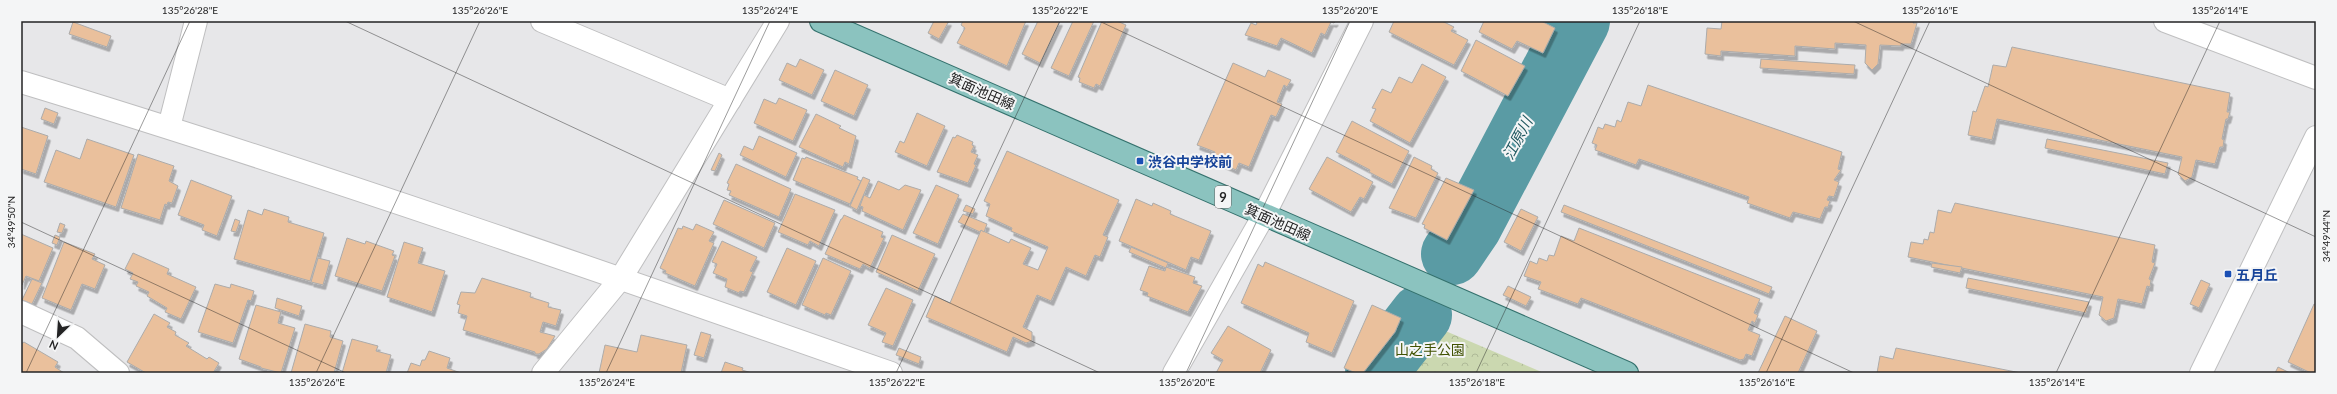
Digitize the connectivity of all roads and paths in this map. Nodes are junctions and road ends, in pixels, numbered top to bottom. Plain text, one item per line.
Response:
1 (196, 21) edge
2 (542, 21) edge
3 (778, 21) edge
4 (821, 21) edge
5 (1362, 21) edge
6 (2165, 21) edge
7 (2316, 78) edge
8 (21, 82) edge
9 (730, 100) junction
10 (169, 127) junction
11 (2316, 136) edge
12 (1264, 215) junction
13 (621, 278) junction
14 (21, 312) edge
15 (118, 373) edge
16 (543, 373) edge
17 (891, 373) edge
18 (1174, 373) edge
19 (1626, 373) edge
20 (2201, 373) edge

1 - 10 street
2 - 9 street
3 - 9 street
4 - 12 main road, 箕面池田線 / 9
5 - 12 street
6 - 7 street
8 - 10 street
9 - 13 street
10 - 13 street
11 - 20 street
12 - 18 street
12 - 19 main road, 箕面池田線 / 9
13 - 16 street
13 - 17 street
14 - 15 street

